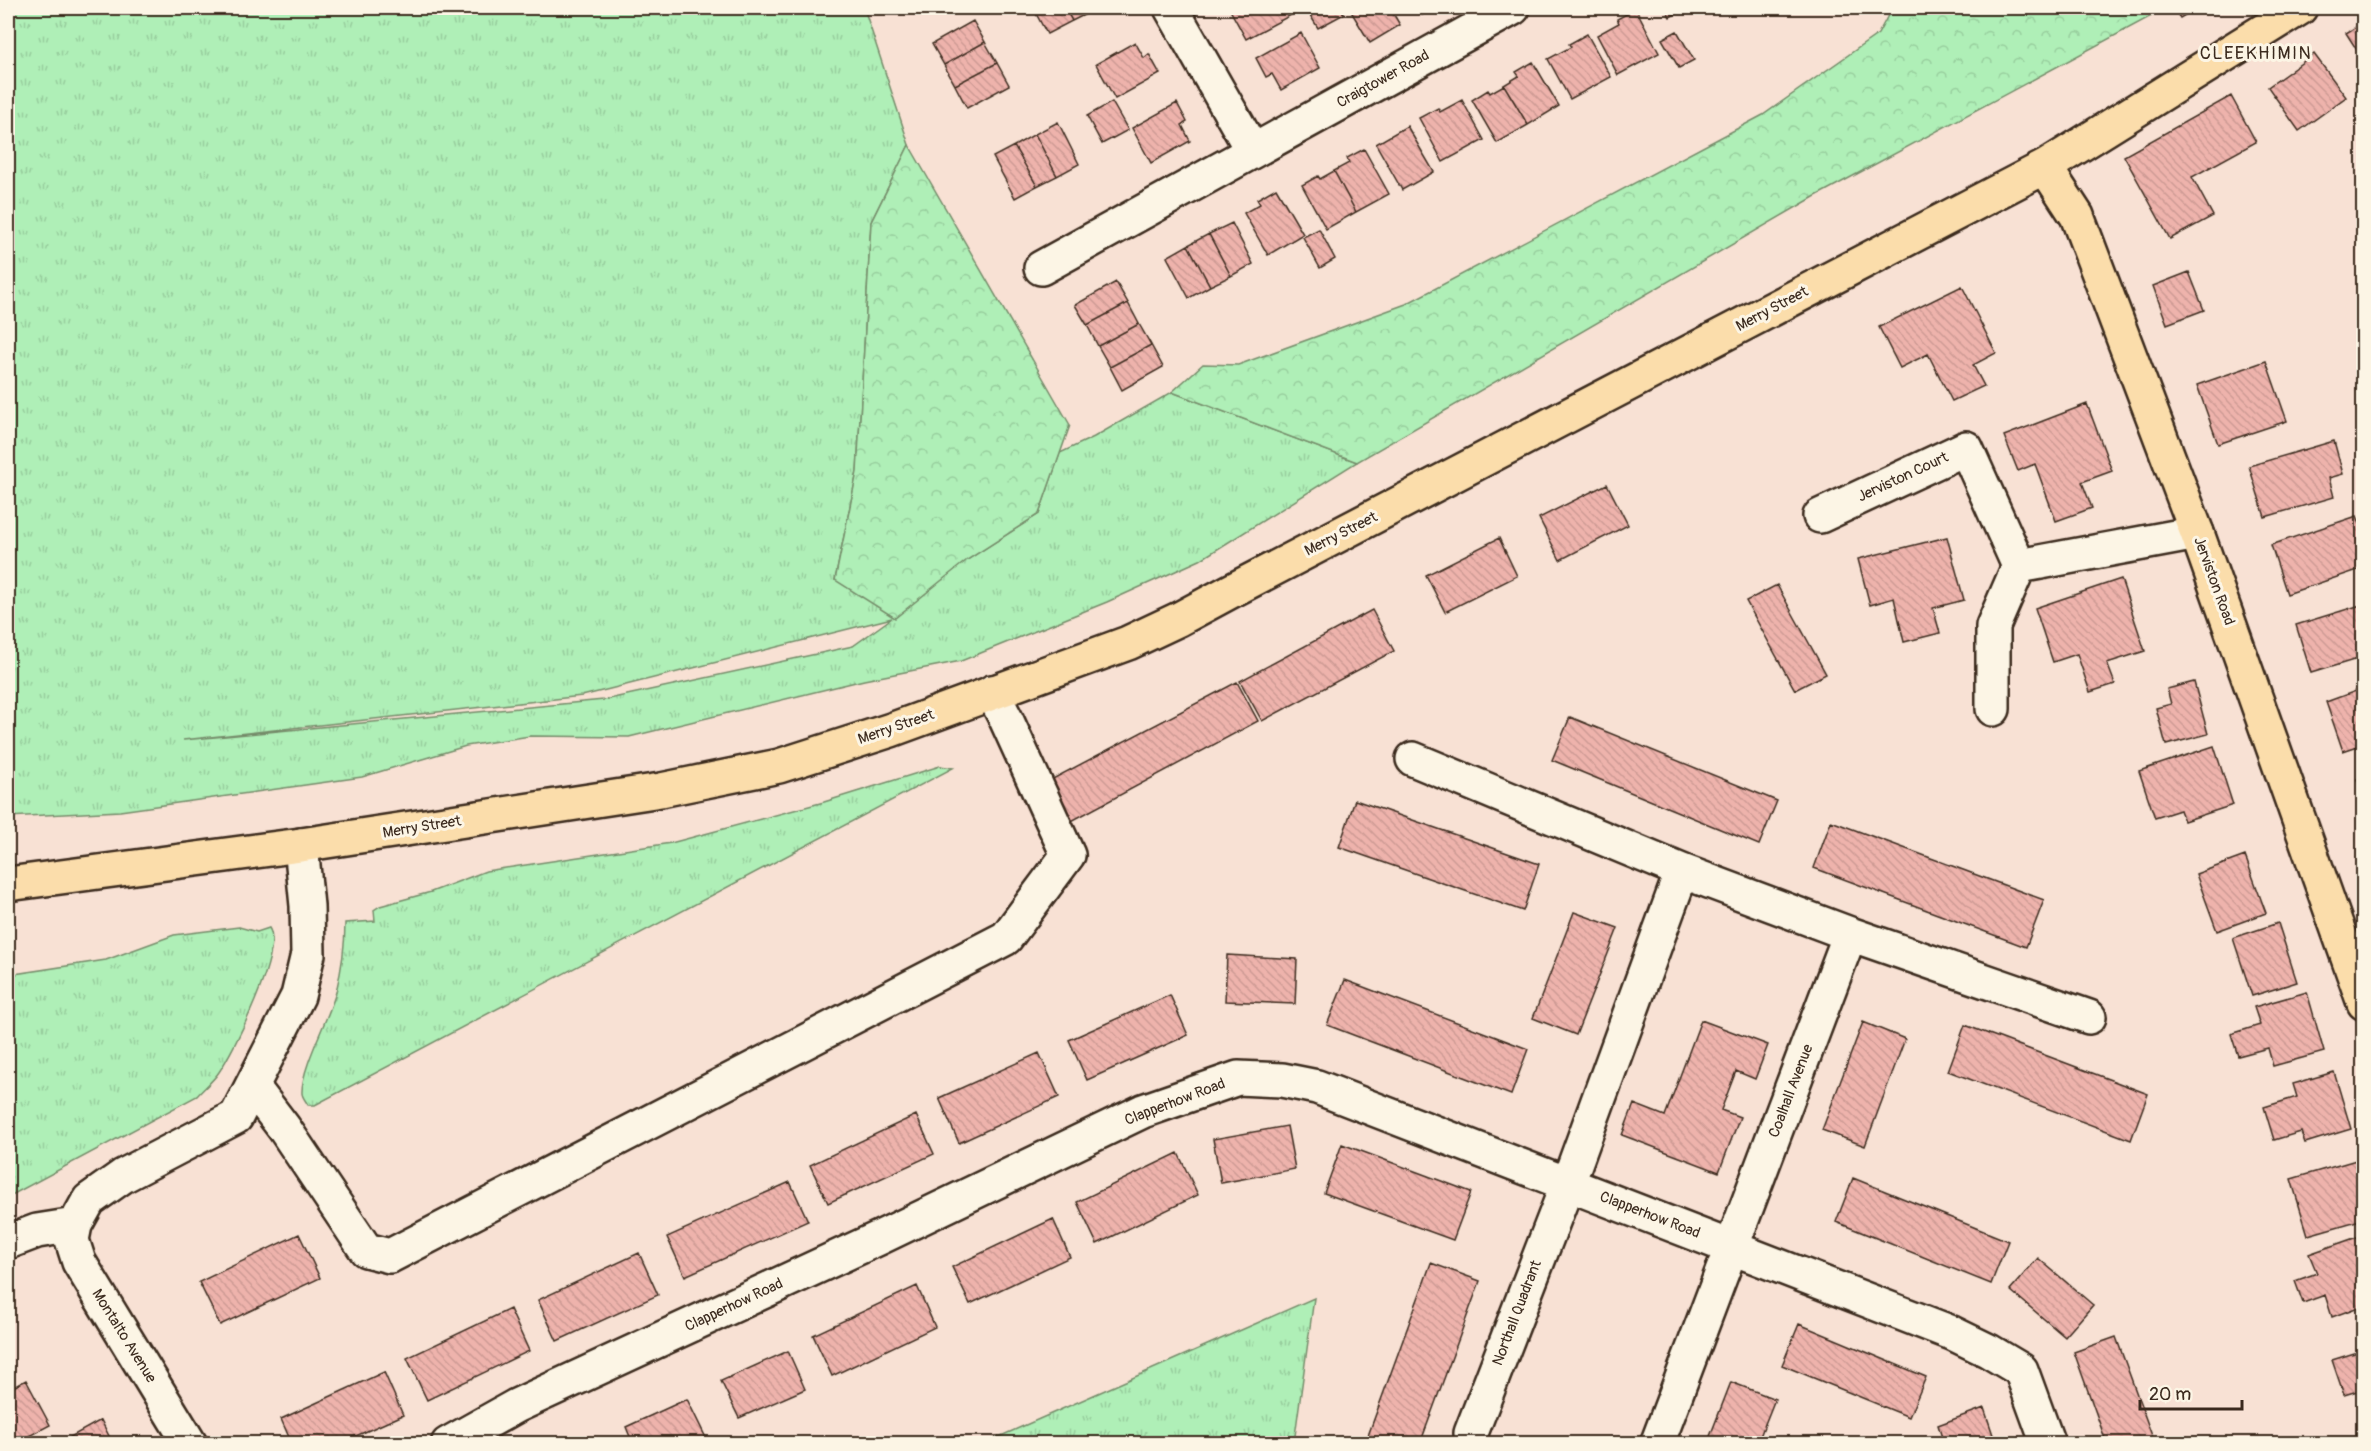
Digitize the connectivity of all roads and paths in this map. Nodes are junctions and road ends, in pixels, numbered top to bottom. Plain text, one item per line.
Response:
1 (1171, 8) edge
2 (1513, 8) edge
3 (2300, 8) edge
4 (1252, 150) junction
5 (2046, 167) junction
6 (1041, 268) dead end
7 (1820, 516) dead end
8 (2197, 533) junction
9 (2019, 566) junction
10 (992, 692) junction
11 (1993, 709) dead end
12 (1413, 759) dead end
13 (301, 845) junction
14 (1682, 871) junction
15 (8, 884) edge
16 (1850, 934) junction
17 (2364, 1003) edge
18 (2089, 1017) dead end
19 (252, 1086) junction
20 (1568, 1183) junction
21 (75, 1224) junction
22 (8, 1242) edge
23 (1732, 1247) junction
24 (190, 1443) edge
25 (448, 1443) edge
26 (1472, 1443) edge
27 (1657, 1443) edge
28 (2048, 1443) edge

1 - 4 street
2 - 4 street, Craigtower Road
3 - 5 main road, Merry Street
4 - 6 street, Craigtower Road
5 - 8 main road, Jerviston Road
5 - 10 main road, Merry Street
7 - 9 street, Jerviston Court
8 - 9 street
8 - 17 main road, Jerviston Road
9 - 11 street
10 - 13 main road, Merry Street
10 - 19 street
12 - 14 street
13 - 15 main road, Merry Street
13 - 19 street
14 - 16 street
14 - 20 street
16 - 18 street
16 - 23 street, Coalhall Avenue
19 - 21 street
20 - 23 street, Clapperhow Road
20 - 25 street, Clapperhow Road
20 - 26 street, Northall Quadrant
21 - 22 street
21 - 24 street, Montalto Avenue
23 - 27 street
23 - 28 street, Clapperhow Road

